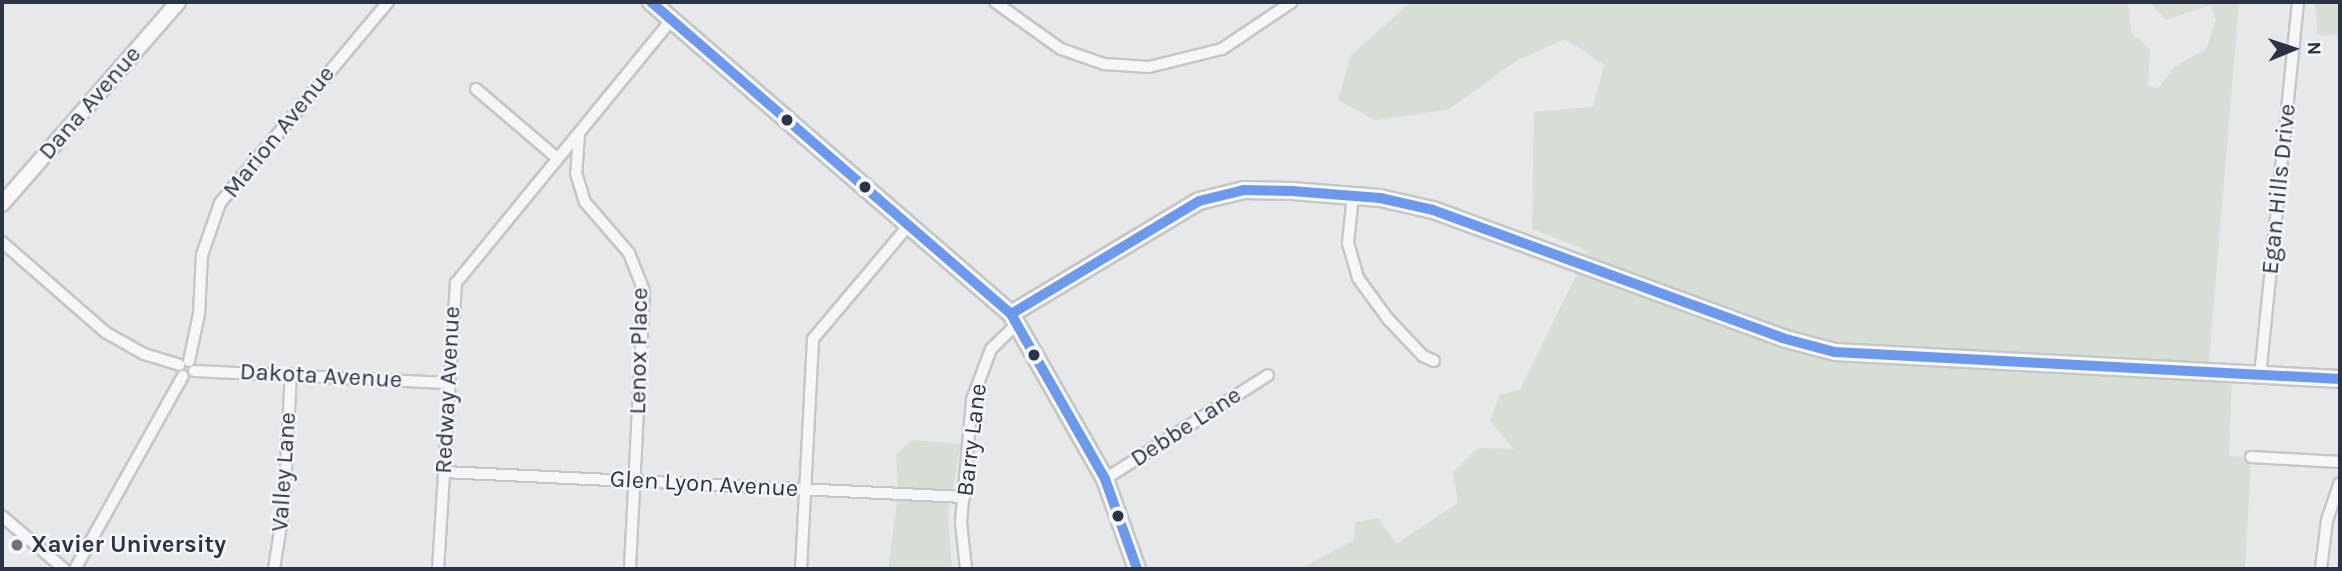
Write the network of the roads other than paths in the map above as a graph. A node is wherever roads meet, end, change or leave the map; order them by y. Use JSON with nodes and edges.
{"nodes":[{"id":1,"x":178,"y":2,"type":"edge"},
{"id":2,"x":388,"y":2,"type":"edge"},
{"id":3,"x":650,"y":2,"type":"edge"},
{"id":4,"x":995,"y":2,"type":"edge"},
{"id":5,"x":1293,"y":2,"type":"edge"},
{"id":6,"x":2298,"y":2,"type":"edge"},
{"id":7,"x":671,"y":20,"type":"junction"},
{"id":8,"x":476,"y":89,"type":"dead end"},
{"id":9,"x":580,"y":130,"type":"junction"},
{"id":10,"x":557,"y":158,"type":"junction"},
{"id":11,"x":1353,"y":196,"type":"junction"},
{"id":12,"x":2,"y":204,"type":"edge"},
{"id":13,"x":908,"y":225,"type":"junction"},
{"id":14,"x":2,"y":242,"type":"edge"},
{"id":15,"x":1014,"y":319,"type":"junction"},
{"id":16,"x":1434,"y":361,"type":"dead end"},
{"id":17,"x":186,"y":368,"type":"junction"},
{"id":18,"x":290,"y":374,"type":"junction"},
{"id":19,"x":1268,"y":375,"type":"dead end"},
{"id":20,"x":2260,"y":376,"type":"junction"},
{"id":21,"x":2340,"y":379,"type":"edge"},
{"id":22,"x":448,"y":383,"type":"junction"},
{"id":23,"x":2251,"y":457,"type":"dead end"},
{"id":24,"x":2340,"y":461,"type":"edge"},
{"id":25,"x":444,"y":472,"type":"junction"},
{"id":26,"x":1105,"y":479,"type":"junction"},
{"id":27,"x":635,"y":480,"type":"junction"},
{"id":28,"x":2340,"y":483,"type":"edge"},
{"id":29,"x":805,"y":489,"type":"junction"},
{"id":30,"x":964,"y":497,"type":"junction"},
{"id":31,"x":2,"y":516,"type":"edge"},
{"id":32,"x":64,"y":569,"type":"edge"},
{"id":33,"x":75,"y":569,"type":"edge"},
{"id":34,"x":274,"y":569,"type":"edge"},
{"id":35,"x":439,"y":569,"type":"edge"},
{"id":36,"x":630,"y":569,"type":"edge"},
{"id":37,"x":801,"y":569,"type":"edge"},
{"id":38,"x":966,"y":569,"type":"edge"},
{"id":39,"x":1137,"y":569,"type":"edge"},
{"id":40,"x":2321,"y":569,"type":"edge"}],
"edges":[{"from":1,"to":12,"type":"street","name":"Dana Avenue"},
{"from":2,"to":17,"type":"street","name":"Marion Avenue"},
{"from":3,"to":7,"type":"main road"},
{"from":4,"to":5,"type":"street"},
{"from":6,"to":20,"type":"street","name":"Egan Hills Drive"},
{"from":7,"to":9,"type":"street"},
{"from":7,"to":13,"type":"main road"},
{"from":8,"to":10,"type":"street"},
{"from":9,"to":10,"type":"street","name":"Redway Avenue"},
{"from":9,"to":27,"type":"street","name":"Lenox Place"},
{"from":10,"to":22,"type":"street","name":"Redway Avenue"},
{"from":11,"to":15,"type":"main road"},
{"from":11,"to":16,"type":"street"},
{"from":11,"to":20,"type":"main road"},
{"from":13,"to":15,"type":"main road"},
{"from":13,"to":29,"type":"street"},
{"from":14,"to":17,"type":"street","name":"Dakota Avenue"},
{"from":15,"to":26,"type":"main road"},
{"from":15,"to":30,"type":"street","name":"Barry Lane"},
{"from":17,"to":18,"type":"street","name":"Dakota Avenue"},
{"from":17,"to":33,"type":"street","name":"Marion Avenue"},
{"from":18,"to":22,"type":"street","name":"Dakota Avenue"},
{"from":18,"to":34,"type":"street","name":"Valley Lane"},
{"from":19,"to":26,"type":"street","name":"Debbe Lane"},
{"from":20,"to":21,"type":"main road"},
{"from":22,"to":25,"type":"street","name":"Redway Avenue"},
{"from":23,"to":24,"type":"street"},
{"from":25,"to":27,"type":"street","name":"Glen Lyon Avenue"},
{"from":25,"to":35,"type":"street","name":"Redway Avenue"},
{"from":26,"to":39,"type":"main road"},
{"from":27,"to":29,"type":"street","name":"Glen Lyon Avenue"},
{"from":27,"to":36,"type":"street","name":"Lenox Place"},
{"from":28,"to":40,"type":"street"},
{"from":29,"to":30,"type":"street","name":"Glen Lyon Avenue"},
{"from":29,"to":37,"type":"street"},
{"from":30,"to":38,"type":"street","name":"Barry Lane"},
{"from":31,"to":32,"type":"street"}]}
